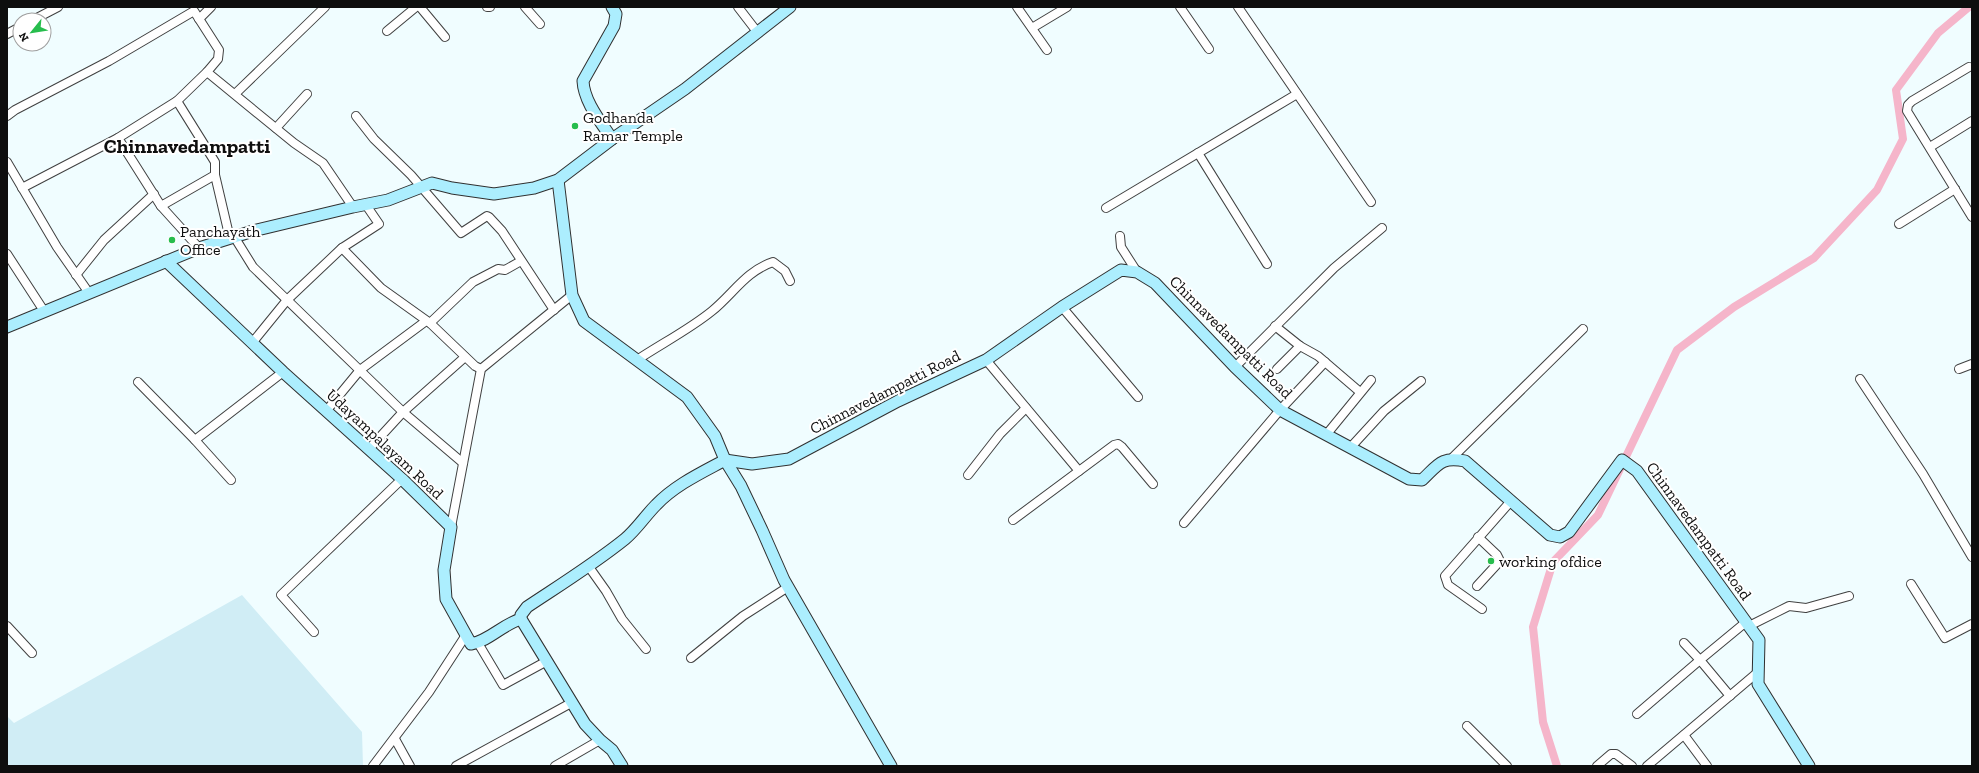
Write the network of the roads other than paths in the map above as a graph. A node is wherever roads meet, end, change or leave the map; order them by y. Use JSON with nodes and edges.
{"nodes":[{"id":1,"x":58,"y":7,"type":"edge"},
{"id":2,"x":210,"y":7,"type":"edge"},
{"id":3,"x":325,"y":7,"type":"edge"},
{"id":4,"x":416,"y":7,"type":"edge"},
{"id":5,"x":420,"y":7,"type":"edge"},
{"id":6,"x":487,"y":7,"type":"edge"},
{"id":7,"x":490,"y":7,"type":"edge"},
{"id":8,"x":525,"y":7,"type":"edge"},
{"id":9,"x":612,"y":7,"type":"edge"},
{"id":10,"x":738,"y":7,"type":"edge"},
{"id":11,"x":790,"y":7,"type":"edge"},
{"id":12,"x":1017,"y":7,"type":"edge"},
{"id":13,"x":1067,"y":7,"type":"edge"},
{"id":14,"x":1180,"y":7,"type":"edge"},
{"id":15,"x":1238,"y":7,"type":"edge"},
{"id":16,"x":48,"y":12,"type":"edge"},
{"id":17,"x":199,"y":19,"type":"junction"},
{"id":18,"x":540,"y":24,"type":"dead end"},
{"id":19,"x":1032,"y":28,"type":"junction"},
{"id":20,"x":387,"y":31,"type":"dead end"},
{"id":21,"x":758,"y":33,"type":"junction"},
{"id":22,"x":445,"y":37,"type":"dead end"},
{"id":23,"x":1209,"y":49,"type":"dead end"},
{"id":24,"x":1048,"y":50,"type":"dead end"},
{"id":25,"x":1969,"y":67,"type":"dead end"},
{"id":26,"x":207,"y":72,"type":"junction"},
{"id":27,"x":234,"y":94,"type":"junction"},
{"id":28,"x":307,"y":94,"type":"dead end"},
{"id":29,"x":1297,"y":94,"type":"junction"},
{"id":30,"x":177,"y":101,"type":"junction"},
{"id":31,"x":7,"y":116,"type":"edge"},
{"id":32,"x":356,"y":116,"type":"dead end"},
{"id":33,"x":1972,"y":121,"type":"edge"},
{"id":34,"x":276,"y":128,"type":"junction"},
{"id":35,"x":118,"y":138,"type":"junction"},
{"id":36,"x":612,"y":139,"type":"junction"},
{"id":37,"x":1930,"y":147,"type":"junction"},
{"id":38,"x":1198,"y":153,"type":"junction"},
{"id":39,"x":7,"y":162,"type":"edge"},
{"id":40,"x":215,"y":175,"type":"junction"},
{"id":41,"x":558,"y":180,"type":"junction"},
{"id":42,"x":422,"y":187,"type":"junction"},
{"id":43,"x":22,"y":188,"type":"junction"},
{"id":44,"x":1956,"y":189,"type":"junction"},
{"id":45,"x":154,"y":194,"type":"junction"},
{"id":46,"x":1371,"y":202,"type":"dead end"},
{"id":47,"x":366,"y":205,"type":"junction"},
{"id":48,"x":161,"y":206,"type":"junction"},
{"id":49,"x":353,"y":207,"type":"junction"},
{"id":50,"x":1106,"y":208,"type":"dead end"},
{"id":51,"x":1972,"y":217,"type":"edge"},
{"id":52,"x":1899,"y":224,"type":"dead end"},
{"id":53,"x":1382,"y":228,"type":"dead end"},
{"id":54,"x":1120,"y":236,"type":"dead end"},
{"id":55,"x":233,"y":238,"type":"junction"},
{"id":56,"x":199,"y":248,"type":"junction"},
{"id":57,"x":342,"y":248,"type":"junction"},
{"id":58,"x":7,"y":254,"type":"edge"},
{"id":59,"x":166,"y":261,"type":"junction"},
{"id":60,"x":521,"y":261,"type":"junction"},
{"id":61,"x":1267,"y":264,"type":"dead end"},
{"id":62,"x":1137,"y":272,"type":"junction"},
{"id":63,"x":76,"y":275,"type":"junction"},
{"id":64,"x":790,"y":281,"type":"dead end"},
{"id":65,"x":89,"y":293,"type":"junction"},
{"id":66,"x":572,"y":295,"type":"junction"},
{"id":67,"x":287,"y":300,"type":"junction"},
{"id":68,"x":1062,"y":308,"type":"junction"},
{"id":69,"x":554,"y":310,"type":"junction"},
{"id":70,"x":44,"y":311,"type":"junction"},
{"id":71,"x":428,"y":322,"type":"junction"},
{"id":72,"x":1275,"y":326,"type":"junction"},
{"id":73,"x":7,"y":327,"type":"edge"},
{"id":74,"x":1583,"y":329,"type":"dead end"},
{"id":75,"x":252,"y":343,"type":"junction"},
{"id":76,"x":1300,"y":346,"type":"junction"},
{"id":77,"x":465,"y":357,"type":"junction"},
{"id":78,"x":637,"y":360,"type":"junction"},
{"id":79,"x":986,"y":360,"type":"junction"},
{"id":80,"x":1325,"y":362,"type":"junction"},
{"id":81,"x":1972,"y":364,"type":"edge"},
{"id":82,"x":1235,"y":367,"type":"junction"},
{"id":83,"x":481,"y":369,"type":"junction"},
{"id":84,"x":1277,"y":369,"type":"dead end"},
{"id":85,"x":360,"y":370,"type":"junction"},
{"id":86,"x":1959,"y":370,"type":"dead end"},
{"id":87,"x":283,"y":372,"type":"junction"},
{"id":88,"x":1860,"y":379,"type":"dead end"},
{"id":89,"x":1371,"y":380,"type":"dead end"},
{"id":90,"x":1421,"y":381,"type":"dead end"},
{"id":91,"x":138,"y":382,"type":"dead end"},
{"id":92,"x":1360,"y":392,"type":"junction"},
{"id":93,"x":1138,"y":397,"type":"dead end"},
{"id":94,"x":1026,"y":408,"type":"junction"},
{"id":95,"x":327,"y":410,"type":"junction"},
{"id":96,"x":1280,"y":410,"type":"junction"},
{"id":97,"x":403,"y":412,"type":"junction"},
{"id":98,"x":1326,"y":435,"type":"junction"},
{"id":99,"x":195,"y":440,"type":"junction"},
{"id":100,"x":1350,"y":448,"type":"junction"},
{"id":101,"x":369,"y":449,"type":"junction"},
{"id":102,"x":1452,"y":458,"type":"junction"},
{"id":103,"x":725,"y":460,"type":"junction"},
{"id":104,"x":463,"y":463,"type":"junction"},
{"id":105,"x":1079,"y":471,"type":"junction"},
{"id":106,"x":968,"y":475,"type":"dead end"},
{"id":107,"x":402,"y":479,"type":"junction"},
{"id":108,"x":231,"y":480,"type":"dead end"},
{"id":109,"x":1153,"y":484,"type":"dead end"},
{"id":110,"x":1511,"y":501,"type":"junction"},
{"id":111,"x":1013,"y":520,"type":"dead end"},
{"id":112,"x":1184,"y":522,"type":"dead end"},
{"id":113,"x":451,"y":527,"type":"junction"},
{"id":114,"x":1478,"y":537,"type":"junction"},
{"id":115,"x":1972,"y":557,"type":"edge"},
{"id":116,"x":589,"y":567,"type":"junction"},
{"id":117,"x":1911,"y":584,"type":"dead end"},
{"id":118,"x":1477,"y":586,"type":"dead end"},
{"id":119,"x":788,"y":587,"type":"junction"},
{"id":120,"x":1850,"y":596,"type":"dead end"},
{"id":121,"x":1482,"y":609,"type":"dead end"},
{"id":122,"x":521,"y":618,"type":"junction"},
{"id":123,"x":1748,"y":624,"type":"junction"},
{"id":124,"x":1972,"y":624,"type":"edge"},
{"id":125,"x":7,"y":626,"type":"edge"},
{"id":126,"x":314,"y":632,"type":"dead end"},
{"id":127,"x":466,"y":636,"type":"junction"},
{"id":128,"x":478,"y":643,"type":"junction"},
{"id":129,"x":1684,"y":643,"type":"dead end"},
{"id":130,"x":646,"y":649,"type":"dead end"},
{"id":131,"x":32,"y":653,"type":"dead end"},
{"id":132,"x":691,"y":658,"type":"dead end"},
{"id":133,"x":1700,"y":660,"type":"junction"},
{"id":134,"x":547,"y":661,"type":"junction"},
{"id":135,"x":1758,"y":672,"type":"junction"},
{"id":136,"x":1730,"y":696,"type":"junction"},
{"id":137,"x":571,"y":702,"type":"junction"},
{"id":138,"x":1637,"y":714,"type":"dead end"},
{"id":139,"x":1467,"y":726,"type":"dead end"},
{"id":140,"x":1684,"y":735,"type":"junction"},
{"id":141,"x":395,"y":739,"type":"junction"},
{"id":142,"x":600,"y":740,"type":"junction"},
{"id":143,"x":373,"y":766,"type":"edge"},
{"id":144,"x":410,"y":766,"type":"edge"},
{"id":145,"x":456,"y":766,"type":"edge"},
{"id":146,"x":555,"y":766,"type":"edge"},
{"id":147,"x":622,"y":766,"type":"edge"},
{"id":148,"x":891,"y":766,"type":"edge"},
{"id":149,"x":1507,"y":766,"type":"edge"},
{"id":150,"x":1597,"y":766,"type":"edge"},
{"id":151,"x":1632,"y":766,"type":"edge"},
{"id":152,"x":1647,"y":766,"type":"edge"},
{"id":153,"x":1707,"y":766,"type":"edge"},
{"id":154,"x":1809,"y":766,"type":"edge"}],
"edges":[{"from":1,"to":16,"type":"street"},
{"from":2,"to":17,"type":"street"},
{"from":3,"to":27,"type":"street"},
{"from":4,"to":20,"type":"street"},
{"from":5,"to":22,"type":"street"},
{"from":6,"to":7,"type":"street"},
{"from":8,"to":18,"type":"street"},
{"from":9,"to":36,"type":"street"},
{"from":10,"to":21,"type":"street"},
{"from":11,"to":21,"type":"street"},
{"from":12,"to":19,"type":"street"},
{"from":13,"to":19,"type":"street"},
{"from":14,"to":23,"type":"street"},
{"from":15,"to":29,"type":"street"},
{"from":17,"to":26,"type":"street"},
{"from":17,"to":31,"type":"street"},
{"from":19,"to":24,"type":"street"},
{"from":21,"to":36,"type":"street"},
{"from":25,"to":37,"type":"street"},
{"from":26,"to":27,"type":"street"},
{"from":26,"to":30,"type":"street"},
{"from":27,"to":34,"type":"street"},
{"from":28,"to":34,"type":"street"},
{"from":29,"to":38,"type":"street"},
{"from":29,"to":46,"type":"street"},
{"from":30,"to":35,"type":"street"},
{"from":30,"to":40,"type":"street"},
{"from":32,"to":42,"type":"street"},
{"from":33,"to":37,"type":"street"},
{"from":34,"to":49,"type":"street"},
{"from":35,"to":43,"type":"street"},
{"from":35,"to":45,"type":"street"},
{"from":36,"to":41,"type":"street"},
{"from":37,"to":44,"type":"street"},
{"from":38,"to":50,"type":"street"},
{"from":38,"to":61,"type":"street"},
{"from":39,"to":43,"type":"street"},
{"from":40,"to":48,"type":"street"},
{"from":40,"to":55,"type":"street"},
{"from":41,"to":42,"type":"street"},
{"from":41,"to":66,"type":"street"},
{"from":42,"to":47,"type":"street"},
{"from":42,"to":60,"type":"street"},
{"from":43,"to":63,"type":"street"},
{"from":44,"to":51,"type":"street"},
{"from":44,"to":52,"type":"street"},
{"from":45,"to":48,"type":"street"},
{"from":45,"to":63,"type":"street"},
{"from":47,"to":49,"type":"street"},
{"from":47,"to":57,"type":"street"},
{"from":48,"to":56,"type":"street"},
{"from":49,"to":55,"type":"street"},
{"from":53,"to":72,"type":"street"},
{"from":54,"to":62,"type":"street"},
{"from":55,"to":56,"type":"street"},
{"from":55,"to":67,"type":"street"},
{"from":56,"to":59,"type":"street"},
{"from":57,"to":67,"type":"street"},
{"from":57,"to":71,"type":"street"},
{"from":58,"to":70,"type":"street"},
{"from":59,"to":65,"type":"street"},
{"from":59,"to":75,"type":"street","name":"Udayampalayam Road"},
{"from":60,"to":69,"type":"street"},
{"from":60,"to":71,"type":"street"},
{"from":62,"to":68,"type":"street","name":"Chinnavedampatti Road"},
{"from":62,"to":82,"type":"street","name":"Chinnavedampatti Road"},
{"from":63,"to":65,"type":"street"},
{"from":64,"to":78,"type":"street"},
{"from":65,"to":70,"type":"street"},
{"from":66,"to":69,"type":"street"},
{"from":66,"to":78,"type":"street"},
{"from":67,"to":75,"type":"street"},
{"from":67,"to":85,"type":"street"},
{"from":68,"to":79,"type":"street","name":"Chinnavedampatti Road"},
{"from":68,"to":93,"type":"street"},
{"from":69,"to":83,"type":"street"},
{"from":70,"to":73,"type":"street"},
{"from":71,"to":77,"type":"street"},
{"from":71,"to":85,"type":"street"},
{"from":72,"to":76,"type":"street"},
{"from":72,"to":82,"type":"street"},
{"from":74,"to":102,"type":"street"},
{"from":75,"to":87,"type":"street","name":"Udayampalayam Road"},
{"from":76,"to":80,"type":"street"},
{"from":76,"to":84,"type":"street"},
{"from":77,"to":83,"type":"street"},
{"from":77,"to":97,"type":"street"},
{"from":78,"to":103,"type":"street"},
{"from":79,"to":94,"type":"street"},
{"from":79,"to":103,"type":"street","name":"Chinnavedampatti Road"},
{"from":80,"to":92,"type":"street"},
{"from":80,"to":96,"type":"street"},
{"from":81,"to":86,"type":"street"},
{"from":82,"to":96,"type":"street","name":"Chinnavedampatti Road"},
{"from":83,"to":104,"type":"street"},
{"from":85,"to":95,"type":"street"},
{"from":85,"to":97,"type":"street"},
{"from":87,"to":95,"type":"street","name":"Udayampalayam Road"},
{"from":87,"to":99,"type":"street"},
{"from":88,"to":115,"type":"street"},
{"from":89,"to":92,"type":"street"},
{"from":90,"to":100,"type":"street"},
{"from":91,"to":99,"type":"street"},
{"from":92,"to":98,"type":"street"},
{"from":94,"to":105,"type":"street"},
{"from":94,"to":106,"type":"street"},
{"from":95,"to":101,"type":"street","name":"Udayampalayam Road"},
{"from":96,"to":98,"type":"street","name":"Chinnavedampatti Road"},
{"from":96,"to":112,"type":"street"},
{"from":97,"to":101,"type":"street"},
{"from":97,"to":104,"type":"street"},
{"from":98,"to":100,"type":"street","name":"Chinnavedampatti Road"},
{"from":99,"to":108,"type":"street"},
{"from":100,"to":102,"type":"street","name":"Chinnavedampatti Road"},
{"from":101,"to":107,"type":"street","name":"Udayampalayam Road"},
{"from":102,"to":110,"type":"street","name":"Chinnavedampatti Road"},
{"from":103,"to":116,"type":"street"},
{"from":103,"to":119,"type":"street"},
{"from":104,"to":113,"type":"street"},
{"from":105,"to":109,"type":"street"},
{"from":105,"to":111,"type":"street"},
{"from":107,"to":113,"type":"street","name":"Udayampalayam Road"},
{"from":107,"to":126,"type":"street"},
{"from":110,"to":114,"type":"street"},
{"from":110,"to":123,"type":"street","name":"Chinnavedampatti Road"},
{"from":113,"to":127,"type":"street"},
{"from":114,"to":118,"type":"street"},
{"from":114,"to":121,"type":"street"},
{"from":116,"to":122,"type":"street"},
{"from":116,"to":130,"type":"street"},
{"from":117,"to":124,"type":"street"},
{"from":119,"to":132,"type":"street"},
{"from":119,"to":148,"type":"street"},
{"from":120,"to":123,"type":"street"},
{"from":122,"to":128,"type":"street"},
{"from":122,"to":134,"type":"street"},
{"from":123,"to":133,"type":"street"},
{"from":123,"to":135,"type":"street","name":"Chinnavedampatti Road"},
{"from":125,"to":131,"type":"street"},
{"from":127,"to":128,"type":"street"},
{"from":127,"to":141,"type":"street"},
{"from":128,"to":134,"type":"street"},
{"from":129,"to":133,"type":"street"},
{"from":133,"to":136,"type":"street"},
{"from":133,"to":138,"type":"street"},
{"from":134,"to":137,"type":"street"},
{"from":135,"to":136,"type":"street"},
{"from":135,"to":154,"type":"street","name":"Chinnavedampatti Road"},
{"from":136,"to":140,"type":"street"},
{"from":137,"to":142,"type":"street"},
{"from":137,"to":145,"type":"street"},
{"from":139,"to":149,"type":"street"},
{"from":140,"to":152,"type":"street"},
{"from":140,"to":153,"type":"street"},
{"from":141,"to":143,"type":"street"},
{"from":141,"to":144,"type":"street"},
{"from":142,"to":146,"type":"street"},
{"from":142,"to":147,"type":"street"},
{"from":150,"to":151,"type":"street"}]}
